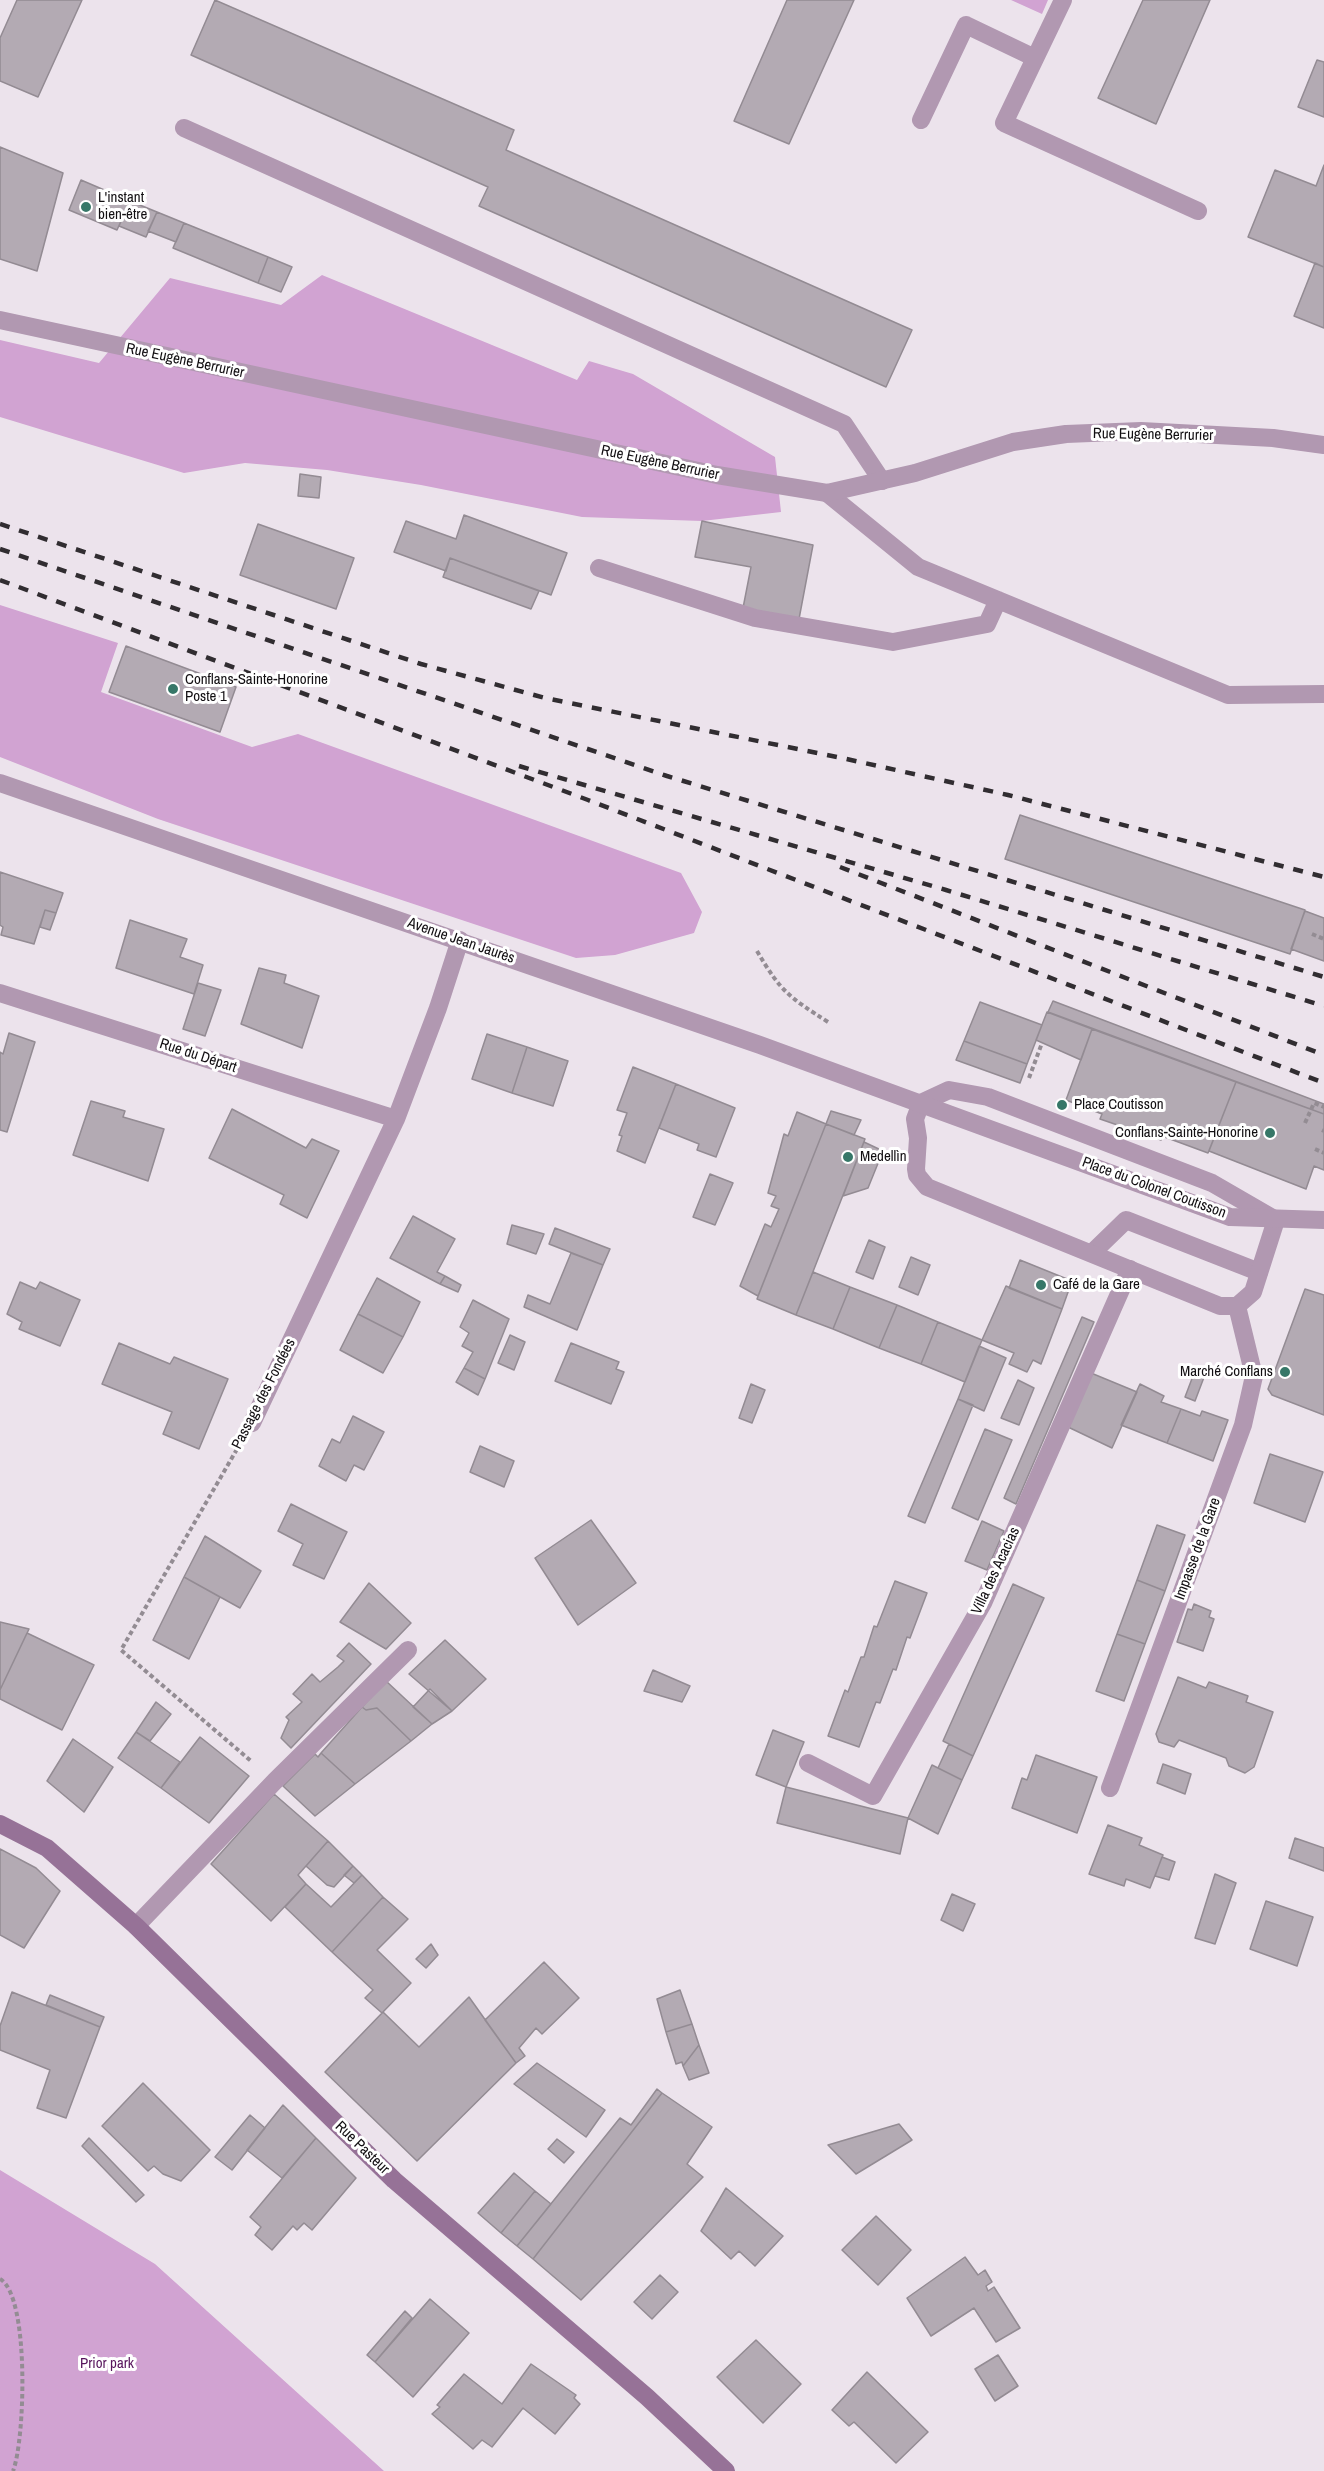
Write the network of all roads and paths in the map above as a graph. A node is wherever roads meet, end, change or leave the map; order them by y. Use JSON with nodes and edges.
{"nodes":[{"id":1,"x":1063,"y":0,"type":"edge"},
{"id":2,"x":1035,"y":58,"type":"junction"},
{"id":3,"x":921,"y":120,"type":"dead end"},
{"id":4,"x":184,"y":128,"type":"dead end"},
{"id":5,"x":1198,"y":211,"type":"dead end"},
{"id":6,"x":0,"y":320,"type":"edge"},
{"id":7,"x":1324,"y":445,"type":"edge"},
{"id":8,"x":882,"y":481,"type":"junction"},
{"id":9,"x":827,"y":493,"type":"junction"},
{"id":10,"x":599,"y":568,"type":"dead end"},
{"id":11,"x":998,"y":600,"type":"junction"},
{"id":12,"x":1324,"y":694,"type":"edge"},
{"id":13,"x":0,"y":783,"type":"edge"},
{"id":14,"x":1312,"y":934,"type":"dead end"},
{"id":15,"x":1324,"y":939,"type":"edge"},
{"id":16,"x":460,"y":940,"type":"junction"},
{"id":17,"x":757,"y":951,"type":"dead end"},
{"id":18,"x":0,"y":993,"type":"edge"},
{"id":19,"x":828,"y":1022,"type":"dead end"},
{"id":20,"x":1042,"y":1043,"type":"dead end"},
{"id":21,"x":1026,"y":1086,"type":"dead end"},
{"id":22,"x":921,"y":1103,"type":"junction"},
{"id":23,"x":1324,"y":1107,"type":"edge"},
{"id":24,"x":396,"y":1119,"type":"junction"},
{"id":25,"x":1305,"y":1124,"type":"dead end"},
{"id":26,"x":1315,"y":1149,"type":"dead end"},
{"id":27,"x":1324,"y":1153,"type":"edge"},
{"id":28,"x":1276,"y":1220,"type":"junction"},
{"id":29,"x":1324,"y":1220,"type":"edge"},
{"id":30,"x":1092,"y":1253,"type":"junction"},
{"id":31,"x":1130,"y":1269,"type":"junction"},
{"id":32,"x":1259,"y":1272,"type":"junction"},
{"id":33,"x":1237,"y":1306,"type":"junction"},
{"id":34,"x":252,"y":1423,"type":"joint"},
{"id":35,"x":408,"y":1650,"type":"dead end"},
{"id":36,"x":808,"y":1763,"type":"dead end"},
{"id":37,"x":275,"y":1781,"type":"junction"},
{"id":38,"x":1110,"y":1788,"type":"dead end"},
{"id":39,"x":0,"y":1824,"type":"edge"},
{"id":40,"x":136,"y":1926,"type":"junction"},
{"id":41,"x":0,"y":2279,"type":"edge"},
{"id":42,"x":13,"y":2471,"type":"edge"},
{"id":43,"x":726,"y":2471,"type":"edge"}],
"edges":[{"from":1,"to":2,"type":"street"},
{"from":2,"to":3,"type":"street"},
{"from":2,"to":5,"type":"street"},
{"from":4,"to":8,"type":"street"},
{"from":6,"to":9,"type":"street","name":"Rue Eugène Berrurier"},
{"from":7,"to":8,"type":"street","name":"Rue Eugène Berrurier"},
{"from":8,"to":9,"type":"street","name":"Rue Eugène Berrurier"},
{"from":9,"to":11,"type":"street"},
{"from":10,"to":11,"type":"street"},
{"from":11,"to":12,"type":"street"},
{"from":13,"to":16,"type":"street","name":"Avenue Jean Jaurès"},
{"from":14,"to":15,"type":"path"},
{"from":16,"to":22,"type":"street","name":"Avenue Jean Jaurès"},
{"from":16,"to":24,"type":"street","name":"Passage des Fondées"},
{"from":17,"to":19,"type":"path"},
{"from":18,"to":24,"type":"street","name":"Rue du Départ"},
{"from":20,"to":21,"type":"path"},
{"from":22,"to":28,"type":"street","name":"Place du Colonel Coutisson"},
{"from":22,"to":28,"type":"street"},
{"from":22,"to":30,"type":"street"},
{"from":23,"to":25,"type":"path"},
{"from":24,"to":34,"type":"street","name":"Passage des Fondées"},
{"from":26,"to":27,"type":"path"},
{"from":28,"to":29,"type":"street","name":"Place du Colonel Coutisson"},
{"from":28,"to":32,"type":"street"},
{"from":30,"to":31,"type":"street"},
{"from":30,"to":32,"type":"street"},
{"from":31,"to":33,"type":"street"},
{"from":31,"to":36,"type":"street","name":"Villa des Acacias"},
{"from":32,"to":33,"type":"street"},
{"from":33,"to":38,"type":"street","name":"Impasse de la Gare"},
{"from":34,"to":37,"type":"path","name":"Passage des Fondées"},
{"from":35,"to":37,"type":"street"},
{"from":37,"to":40,"type":"street"},
{"from":39,"to":40,"type":"main road","name":"Rue Pasteur"},
{"from":40,"to":43,"type":"main road","name":"Rue Pasteur"},
{"from":41,"to":42,"type":"path"}]}
